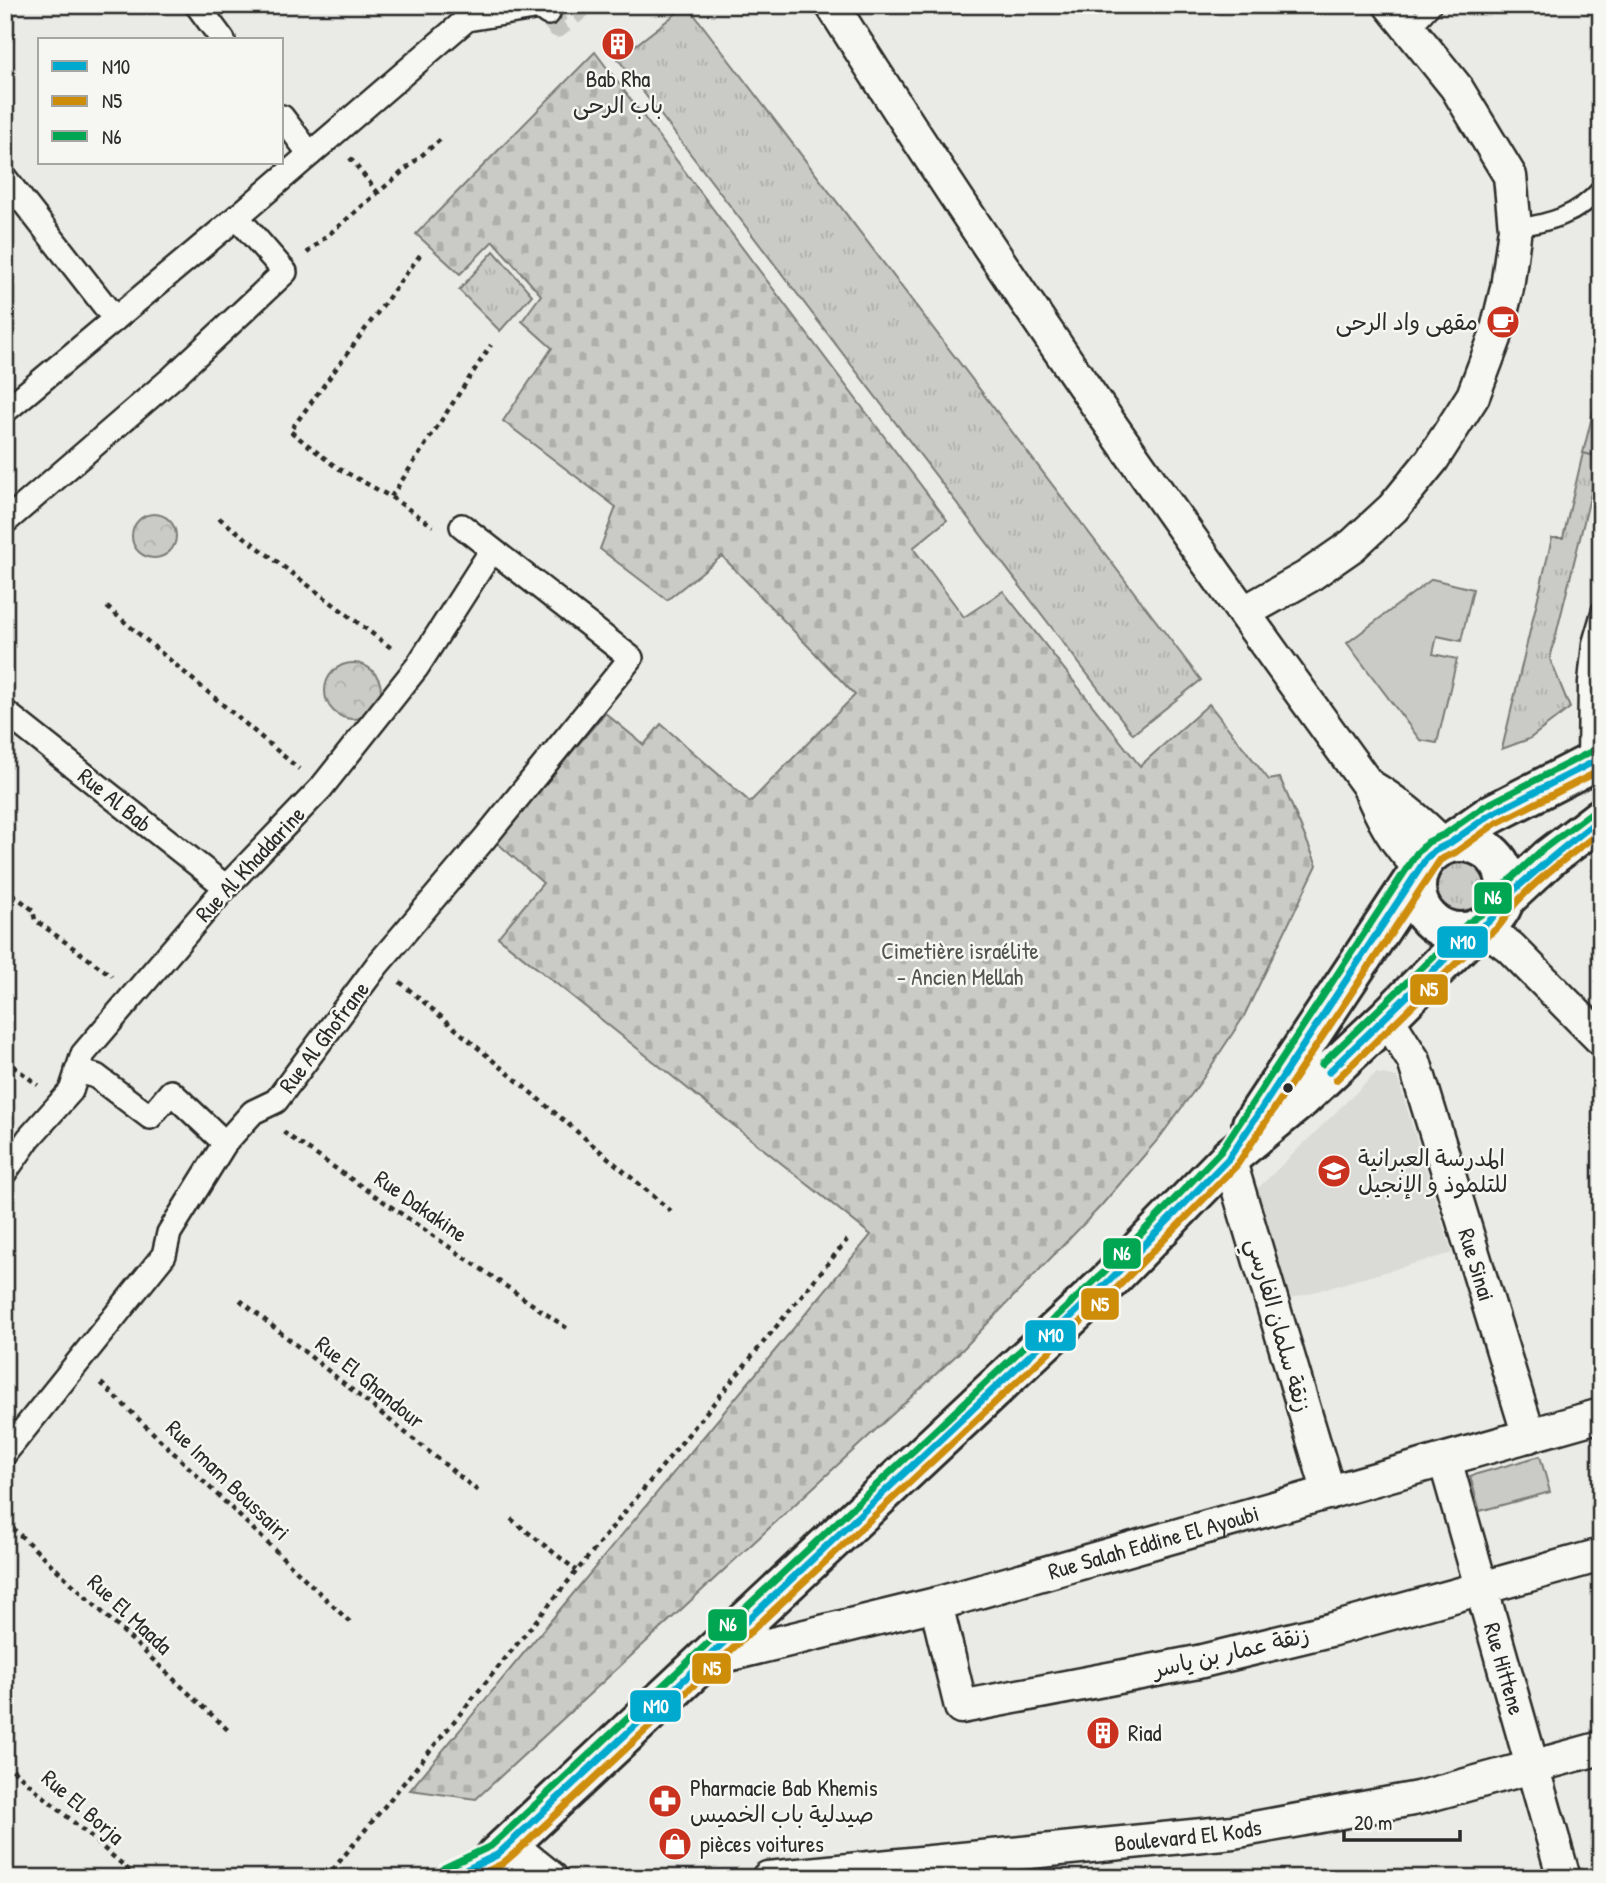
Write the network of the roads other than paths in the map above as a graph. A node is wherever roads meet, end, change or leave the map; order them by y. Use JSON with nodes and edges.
{"nodes":[{"id":1,"x":197,"y":5,"type":"edge"},
{"id":2,"x":832,"y":5,"type":"edge"},
{"id":3,"x":1390,"y":5,"type":"edge"},
{"id":4,"x":1433,"y":5,"type":"edge"},
{"id":5,"x":461,"y":12,"type":"edge"},
{"id":6,"x":548,"y":13,"type":"tunnel mouth"},
{"id":7,"x":1409,"y":30,"type":"junction"},
{"id":8,"x":222,"y":38,"type":"edge"},
{"id":9,"x":284,"y":120,"type":"edge"},
{"id":10,"x":310,"y":154,"type":"junction"},
{"id":11,"x":5,"y":178,"type":"edge"},
{"id":12,"x":1601,"y":188,"type":"edge"},
{"id":13,"x":237,"y":217,"type":"junction"},
{"id":14,"x":1515,"y":229,"type":"junction"},
{"id":15,"x":115,"y":320,"type":"junction"},
{"id":16,"x":5,"y":411,"type":"edge"},
{"id":17,"x":5,"y":522,"type":"edge"},
{"id":18,"x":463,"y":526,"type":"road end"},
{"id":19,"x":492,"y":550,"type":"junction"},
{"id":20,"x":1601,"y":609,"type":"edge"},
{"id":21,"x":1245,"y":612,"type":"junction"},
{"id":22,"x":5,"y":712,"type":"edge"},
{"id":23,"x":1593,"y":761,"type":"edge"},
{"id":24,"x":1601,"y":818,"type":"edge"},
{"id":25,"x":1433,"y":857,"type":"junction"},
{"id":26,"x":226,"y":887,"type":"junction"},
{"id":27,"x":1495,"y":922,"type":"junction"},
{"id":28,"x":1387,"y":1018,"type":"junction"},
{"id":29,"x":1601,"y":1039,"type":"edge"},
{"id":30,"x":77,"y":1071,"type":"junction"},
{"id":31,"x":225,"y":1143,"type":"junction"},
{"id":32,"x":1230,"y":1158,"type":"junction"},
{"id":33,"x":5,"y":1172,"type":"edge"},
{"id":34,"x":1601,"y":1415,"type":"edge"},
{"id":35,"x":1529,"y":1436,"type":"junction"},
{"id":36,"x":5,"y":1453,"type":"edge"},
{"id":37,"x":1445,"y":1460,"type":"junction"},
{"id":38,"x":1329,"y":1493,"type":"junction"},
{"id":39,"x":1601,"y":1555,"type":"edge"},
{"id":40,"x":1481,"y":1589,"type":"junction"},
{"id":41,"x":936,"y":1604,"type":"junction"},
{"id":42,"x":703,"y":1661,"type":"junction"},
{"id":43,"x":1601,"y":1748,"type":"edge"},
{"id":44,"x":1532,"y":1767,"type":"junction"},
{"id":45,"x":495,"y":1859,"type":"edge"},
{"id":46,"x":448,"y":1878,"type":"edge"},
{"id":47,"x":551,"y":1878,"type":"edge"},
{"id":48,"x":768,"y":1878,"type":"edge"},
{"id":49,"x":1564,"y":1878,"type":"edge"}],
"edges":[{"from":1,"to":8,"type":"street"},
{"from":2,"to":21,"type":"street"},
{"from":3,"to":7,"type":"street"},
{"from":4,"to":7,"type":"lane"},
{"from":5,"to":6,"type":"street"},
{"from":5,"to":10,"type":"street"},
{"from":7,"to":14,"type":"street"},
{"from":9,"to":10,"type":"street"},
{"from":10,"to":13,"type":"street"},
{"from":11,"to":15,"type":"street"},
{"from":12,"to":14,"type":"lane"},
{"from":13,"to":15,"type":"street"},
{"from":13,"to":17,"type":"street"},
{"from":14,"to":21,"type":"street"},
{"from":15,"to":16,"type":"street"},
{"from":18,"to":19,"type":"street"},
{"from":19,"to":26,"type":"street","name":"Rue Al Khaddarine"},
{"from":19,"to":31,"type":"street","name":"Rue Al Ghofrane"},
{"from":20,"to":23,"type":"lane"},
{"from":21,"to":25,"type":"street"},
{"from":22,"to":26,"type":"street","name":"Rue Al Bab"},
{"from":23,"to":25,"type":"street"},
{"from":24,"to":27,"type":"street"},
{"from":25,"to":27,"type":"street"},
{"from":25,"to":27,"type":"street"},
{"from":25,"to":32,"type":"street"},
{"from":26,"to":30,"type":"street","name":"Rue Al Khaddarine"},
{"from":27,"to":28,"type":"street"},
{"from":27,"to":29,"type":"street"},
{"from":28,"to":32,"type":"street"},
{"from":28,"to":35,"type":"street","name":"Rue Sinai"},
{"from":30,"to":31,"type":"street"},
{"from":30,"to":33,"type":"street","name":"Rue Al Khaddarine"},
{"from":31,"to":36,"type":"street","name":"Rue Al Ghofrane"},
{"from":32,"to":38,"type":"street","name":"زنقة سلمان الفارسي"},
{"from":32,"to":42,"type":"street"},
{"from":34,"to":35,"type":"street","name":"Rue Salah Eddine El Ayoubi"},
{"from":35,"to":37,"type":"street","name":"Rue Salah Eddine El Ayoubi"},
{"from":37,"to":38,"type":"street","name":"Rue Salah Eddine El Ayoubi"},
{"from":37,"to":40,"type":"street","name":"Rue Hittene"},
{"from":38,"to":41,"type":"street","name":"Rue Salah Eddine El Ayoubi"},
{"from":39,"to":40,"type":"street","name":"زنقة عمار بن ياسر"},
{"from":40,"to":41,"type":"street","name":"زنقة عمار بن ياسر"},
{"from":40,"to":44,"type":"street","name":"Rue Hittene"},
{"from":41,"to":42,"type":"street","name":"Rue Salah Eddine El Ayoubi"},
{"from":42,"to":45,"type":"street"},
{"from":43,"to":44,"type":"street","name":"Boulevard El Kods"},
{"from":44,"to":48,"type":"street","name":"Boulevard El Kods"},
{"from":44,"to":49,"type":"street","name":"Rue Hittene"},
{"from":45,"to":46,"type":"street"},
{"from":45,"to":47,"type":"street"}]}
